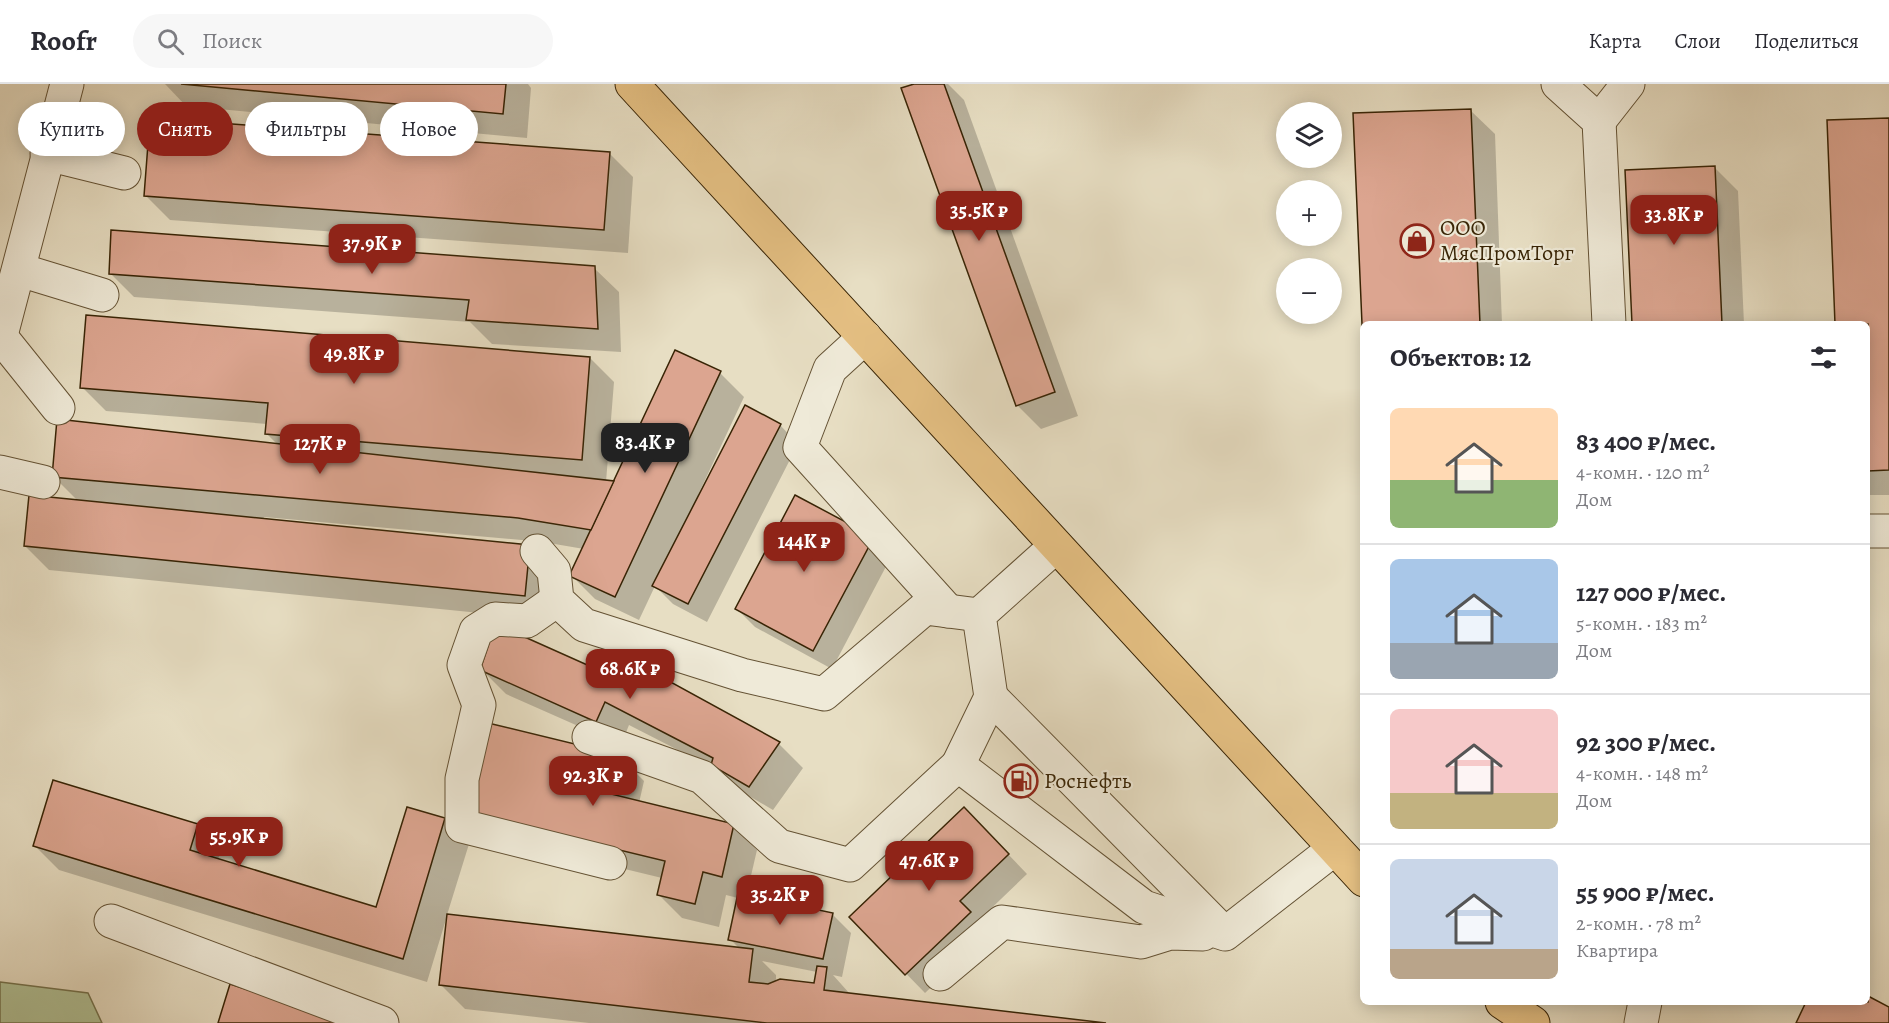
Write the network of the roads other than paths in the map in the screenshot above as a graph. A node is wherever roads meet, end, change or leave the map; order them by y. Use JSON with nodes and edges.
{"nodes":[{"id":1,"x":67,"y":84,"type":"edge"},
{"id":2,"x":632,"y":84,"type":"edge"},
{"id":3,"x":1558,"y":84,"type":"edge"},
{"id":4,"x":1628,"y":84,"type":"edge"},
{"id":5,"x":62,"y":102,"type":"edge"},
{"id":6,"x":1599,"y":121,"type":"junction"},
{"id":7,"x":47,"y":156,"type":"edge"},
{"id":8,"x":55,"y":156,"type":"edge"},
{"id":9,"x":124,"y":173,"type":"dead end"},
{"id":10,"x":20,"y":270,"type":"junction"},
{"id":11,"x":102,"y":295,"type":"dead end"},
{"id":12,"x":1609,"y":321,"type":"edge"},
{"id":13,"x":0,"y":338,"type":"edge"},
{"id":14,"x":865,"y":338,"type":"junction"},
{"id":15,"x":58,"y":408,"type":"dead end"},
{"id":16,"x":0,"y":472,"type":"edge"},
{"id":17,"x":43,"y":482,"type":"dead end"},
{"id":18,"x":1870,"y":531,"type":"edge"},
{"id":19,"x":1889,"y":531,"type":"edge"},
{"id":20,"x":1056,"y":546,"type":"junction"},
{"id":21,"x":537,"y":551,"type":"dead end"},
{"id":22,"x":556,"y":600,"type":"junction"},
{"id":23,"x":964,"y":613,"type":"junction"},
{"id":24,"x":992,"y":697,"type":"junction"},
{"id":25,"x":589,"y":737,"type":"dead end"},
{"id":26,"x":958,"y":765,"type":"junction"},
{"id":27,"x":1334,"y":849,"type":"junction"},
{"id":28,"x":610,"y":863,"type":"dead end"},
{"id":29,"x":1360,"y":876,"type":"edge"},
{"id":30,"x":111,"y":921,"type":"dead end"},
{"id":31,"x":1225,"y":934,"type":"junction"},
{"id":32,"x":940,"y":974,"type":"dead end"},
{"id":33,"x":1506,"y":1005,"type":"edge"},
{"id":34,"x":1645,"y":1005,"type":"edge"},
{"id":35,"x":382,"y":1023,"type":"edge"},
{"id":36,"x":1533,"y":1023,"type":"edge"},
{"id":37,"x":1641,"y":1023,"type":"edge"}],
"edges":[{"from":1,"to":5,"type":"street"},
{"from":2,"to":14,"type":"main road"},
{"from":3,"to":6,"type":"street"},
{"from":4,"to":6,"type":"street"},
{"from":6,"to":12,"type":"street"},
{"from":7,"to":10,"type":"street"},
{"from":8,"to":9,"type":"street"},
{"from":10,"to":11,"type":"street"},
{"from":10,"to":13,"type":"street"},
{"from":13,"to":15,"type":"street"},
{"from":14,"to":20,"type":"main road"},
{"from":14,"to":23,"type":"street"},
{"from":16,"to":17,"type":"street"},
{"from":18,"to":19,"type":"street"},
{"from":20,"to":23,"type":"street"},
{"from":20,"to":27,"type":"main road"},
{"from":21,"to":22,"type":"street"},
{"from":22,"to":23,"type":"street"},
{"from":22,"to":28,"type":"street"},
{"from":23,"to":24,"type":"street"},
{"from":24,"to":26,"type":"street"},
{"from":24,"to":31,"type":"street"},
{"from":25,"to":26,"type":"street"},
{"from":26,"to":31,"type":"street"},
{"from":27,"to":29,"type":"main road"},
{"from":27,"to":31,"type":"street"},
{"from":30,"to":35,"type":"street"},
{"from":31,"to":32,"type":"street"},
{"from":33,"to":36,"type":"main road"},
{"from":34,"to":37,"type":"street"}]}
